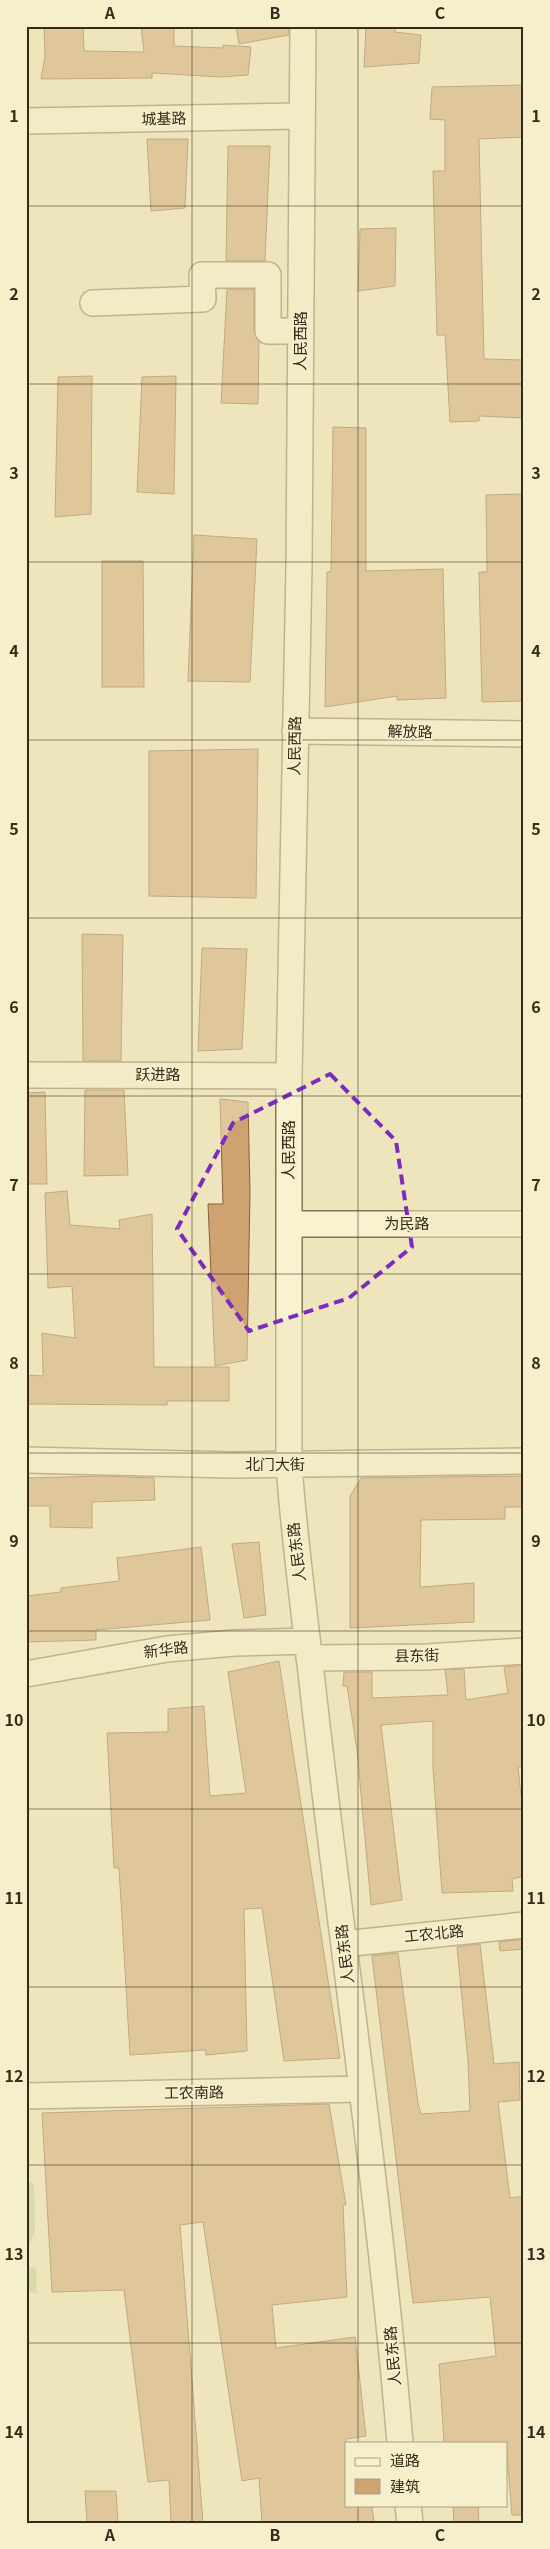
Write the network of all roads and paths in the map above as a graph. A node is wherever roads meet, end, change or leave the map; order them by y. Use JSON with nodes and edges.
{"nodes":[{"id":1,"x":303,"y":26,"type":"edge"},
{"id":2,"x":302,"y":116,"type":"junction"},
{"id":3,"x":26,"y":121,"type":"edge"},
{"id":4,"x":93,"y":303,"type":"dead end"},
{"id":5,"x":301,"y":331,"type":"junction"},
{"id":6,"x":295,"y":730,"type":"junction"},
{"id":7,"x":524,"y":734,"type":"edge"},
{"id":8,"x":26,"y":1075,"type":"edge"},
{"id":9,"x":290,"y":1076,"type":"junction"},
{"id":10,"x":290,"y":1224,"type":"junction"},
{"id":11,"x":524,"y":1224,"type":"edge"},
{"id":12,"x":26,"y":1460,"type":"edge"},
{"id":13,"x":524,"y":1462,"type":"edge"},
{"id":14,"x":289,"y":1465,"type":"junction"},
{"id":15,"x":308,"y":1649,"type":"junction"},
{"id":16,"x":524,"y":1651,"type":"edge"},
{"id":17,"x":26,"y":1674,"type":"edge"},
{"id":18,"x":524,"y":1925,"type":"edge"},
{"id":19,"x":344,"y":1944,"type":"junction"},
{"id":20,"x":361,"y":2089,"type":"junction"},
{"id":21,"x":26,"y":2096,"type":"edge"},
{"id":22,"x":400,"y":2442,"type":"edge"},
{"id":23,"x":408,"y":2506,"type":"edge"},
{"id":24,"x":410,"y":2523,"type":"edge"}],
"edges":[{"from":1,"to":2,"type":"street","name":"人民西路"},
{"from":2,"to":3,"type":"street","name":"城基路"},
{"from":2,"to":5,"type":"street","name":"人民西路"},
{"from":4,"to":5,"type":"street"},
{"from":5,"to":6,"type":"street","name":"人民西路"},
{"from":6,"to":7,"type":"street","name":"解放路"},
{"from":6,"to":9,"type":"street","name":"人民西路"},
{"from":8,"to":9,"type":"street","name":"跃进路"},
{"from":9,"to":10,"type":"street","name":"人民西路"},
{"from":10,"to":11,"type":"street","name":"为民路"},
{"from":10,"to":14,"type":"street","name":"人民西路"},
{"from":12,"to":14,"type":"street","name":"北门大街"},
{"from":13,"to":14,"type":"street","name":"北门大街"},
{"from":14,"to":15,"type":"street","name":"人民东路"},
{"from":15,"to":16,"type":"street","name":"县东街"},
{"from":15,"to":17,"type":"street","name":"新华路"},
{"from":15,"to":19,"type":"street","name":"人民东路"},
{"from":18,"to":19,"type":"street","name":"工农北路"},
{"from":19,"to":20,"type":"street","name":"人民东路"},
{"from":20,"to":21,"type":"street","name":"工农南路"},
{"from":20,"to":22,"type":"street","name":"人民东路"},
{"from":23,"to":24,"type":"street"}]}
